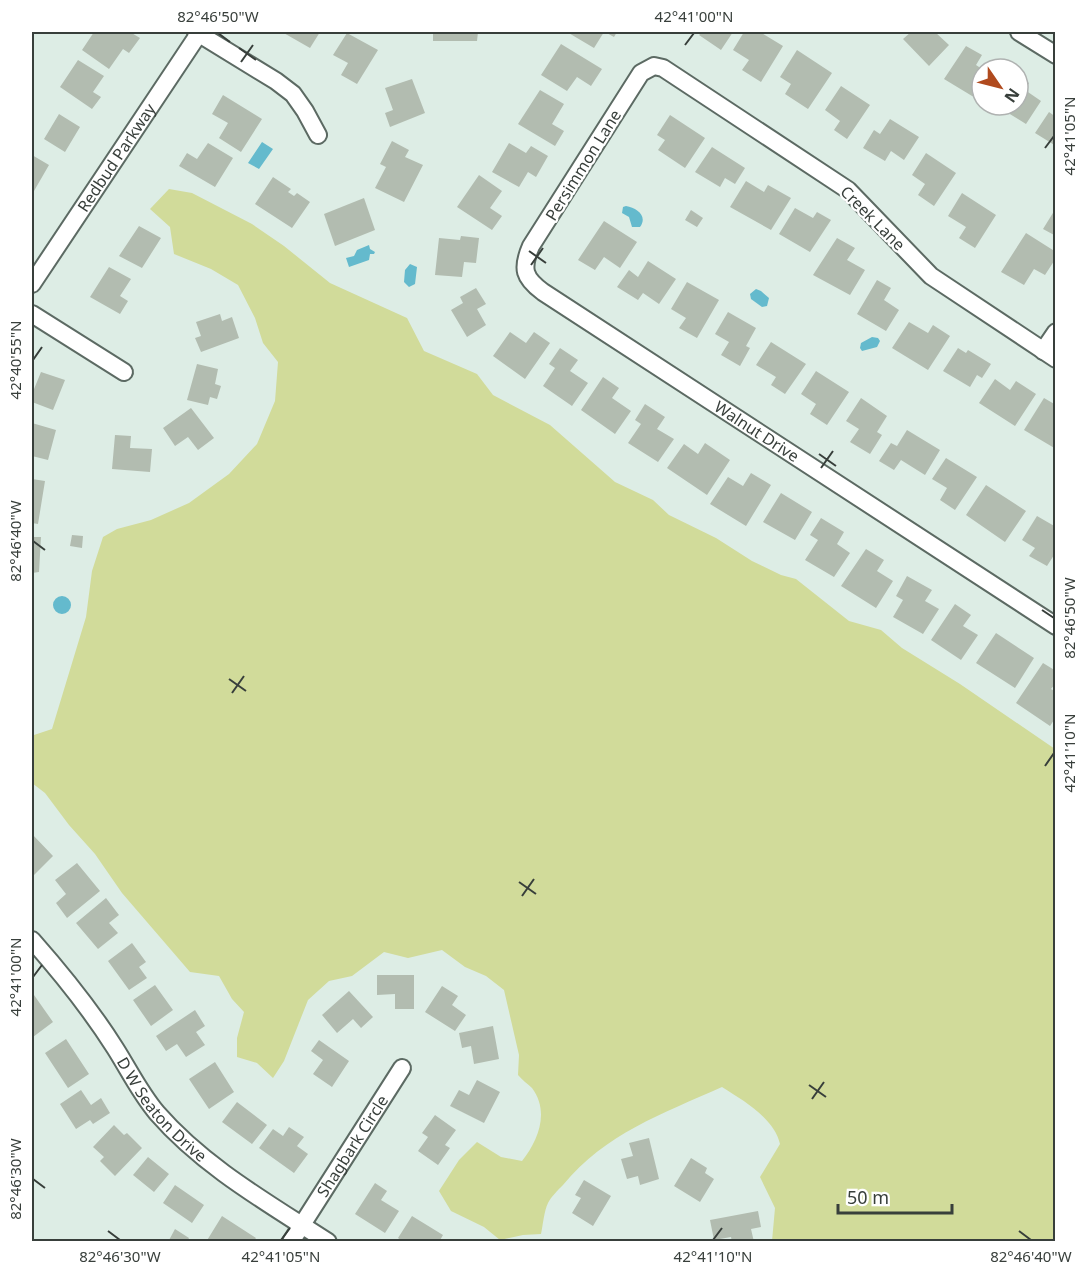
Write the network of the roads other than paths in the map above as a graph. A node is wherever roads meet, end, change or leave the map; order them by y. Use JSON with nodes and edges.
{"nodes":[{"id":1,"x":198,"y":32,"type":"edge"},
{"id":2,"x":1018,"y":32,"type":"edge"},
{"id":3,"x":1056,"y":55,"type":"edge"},
{"id":4,"x":654,"y":66,"type":"joint"},
{"id":5,"x":318,"y":135,"type":"dead end"},
{"id":6,"x":525,"y":272,"type":"joint"},
{"id":7,"x":32,"y":284,"type":"edge"},
{"id":8,"x":32,"y":314,"type":"edge"},
{"id":9,"x":1056,"y":332,"type":"edge"},
{"id":10,"x":1049,"y":355,"type":"edge"},
{"id":11,"x":124,"y":372,"type":"dead end"},
{"id":12,"x":1056,"y":626,"type":"edge"},
{"id":13,"x":32,"y":940,"type":"edge"},
{"id":14,"x":402,"y":1068,"type":"dead end"},
{"id":15,"x":302,"y":1225,"type":"junction"},
{"id":16,"x":291,"y":1242,"type":"edge"},
{"id":17,"x":328,"y":1242,"type":"edge"}],
"edges":[{"from":1,"to":5,"type":"street"},
{"from":1,"to":7,"type":"street","name":"Redbud Parkway"},
{"from":2,"to":3,"type":"street"},
{"from":4,"to":6,"type":"street","name":"Persimmon Lane"},
{"from":4,"to":10,"type":"street","name":"Creek Lane"},
{"from":6,"to":12,"type":"street","name":"Walnut Drive"},
{"from":8,"to":11,"type":"street"},
{"from":9,"to":10,"type":"street"},
{"from":13,"to":15,"type":"street","name":"D W Seaton Drive"},
{"from":14,"to":15,"type":"street","name":"Shagbark Circle"},
{"from":15,"to":16,"type":"street","name":"Shagbark Circle"},
{"from":15,"to":17,"type":"street","name":"D W Seaton Drive"}]}
